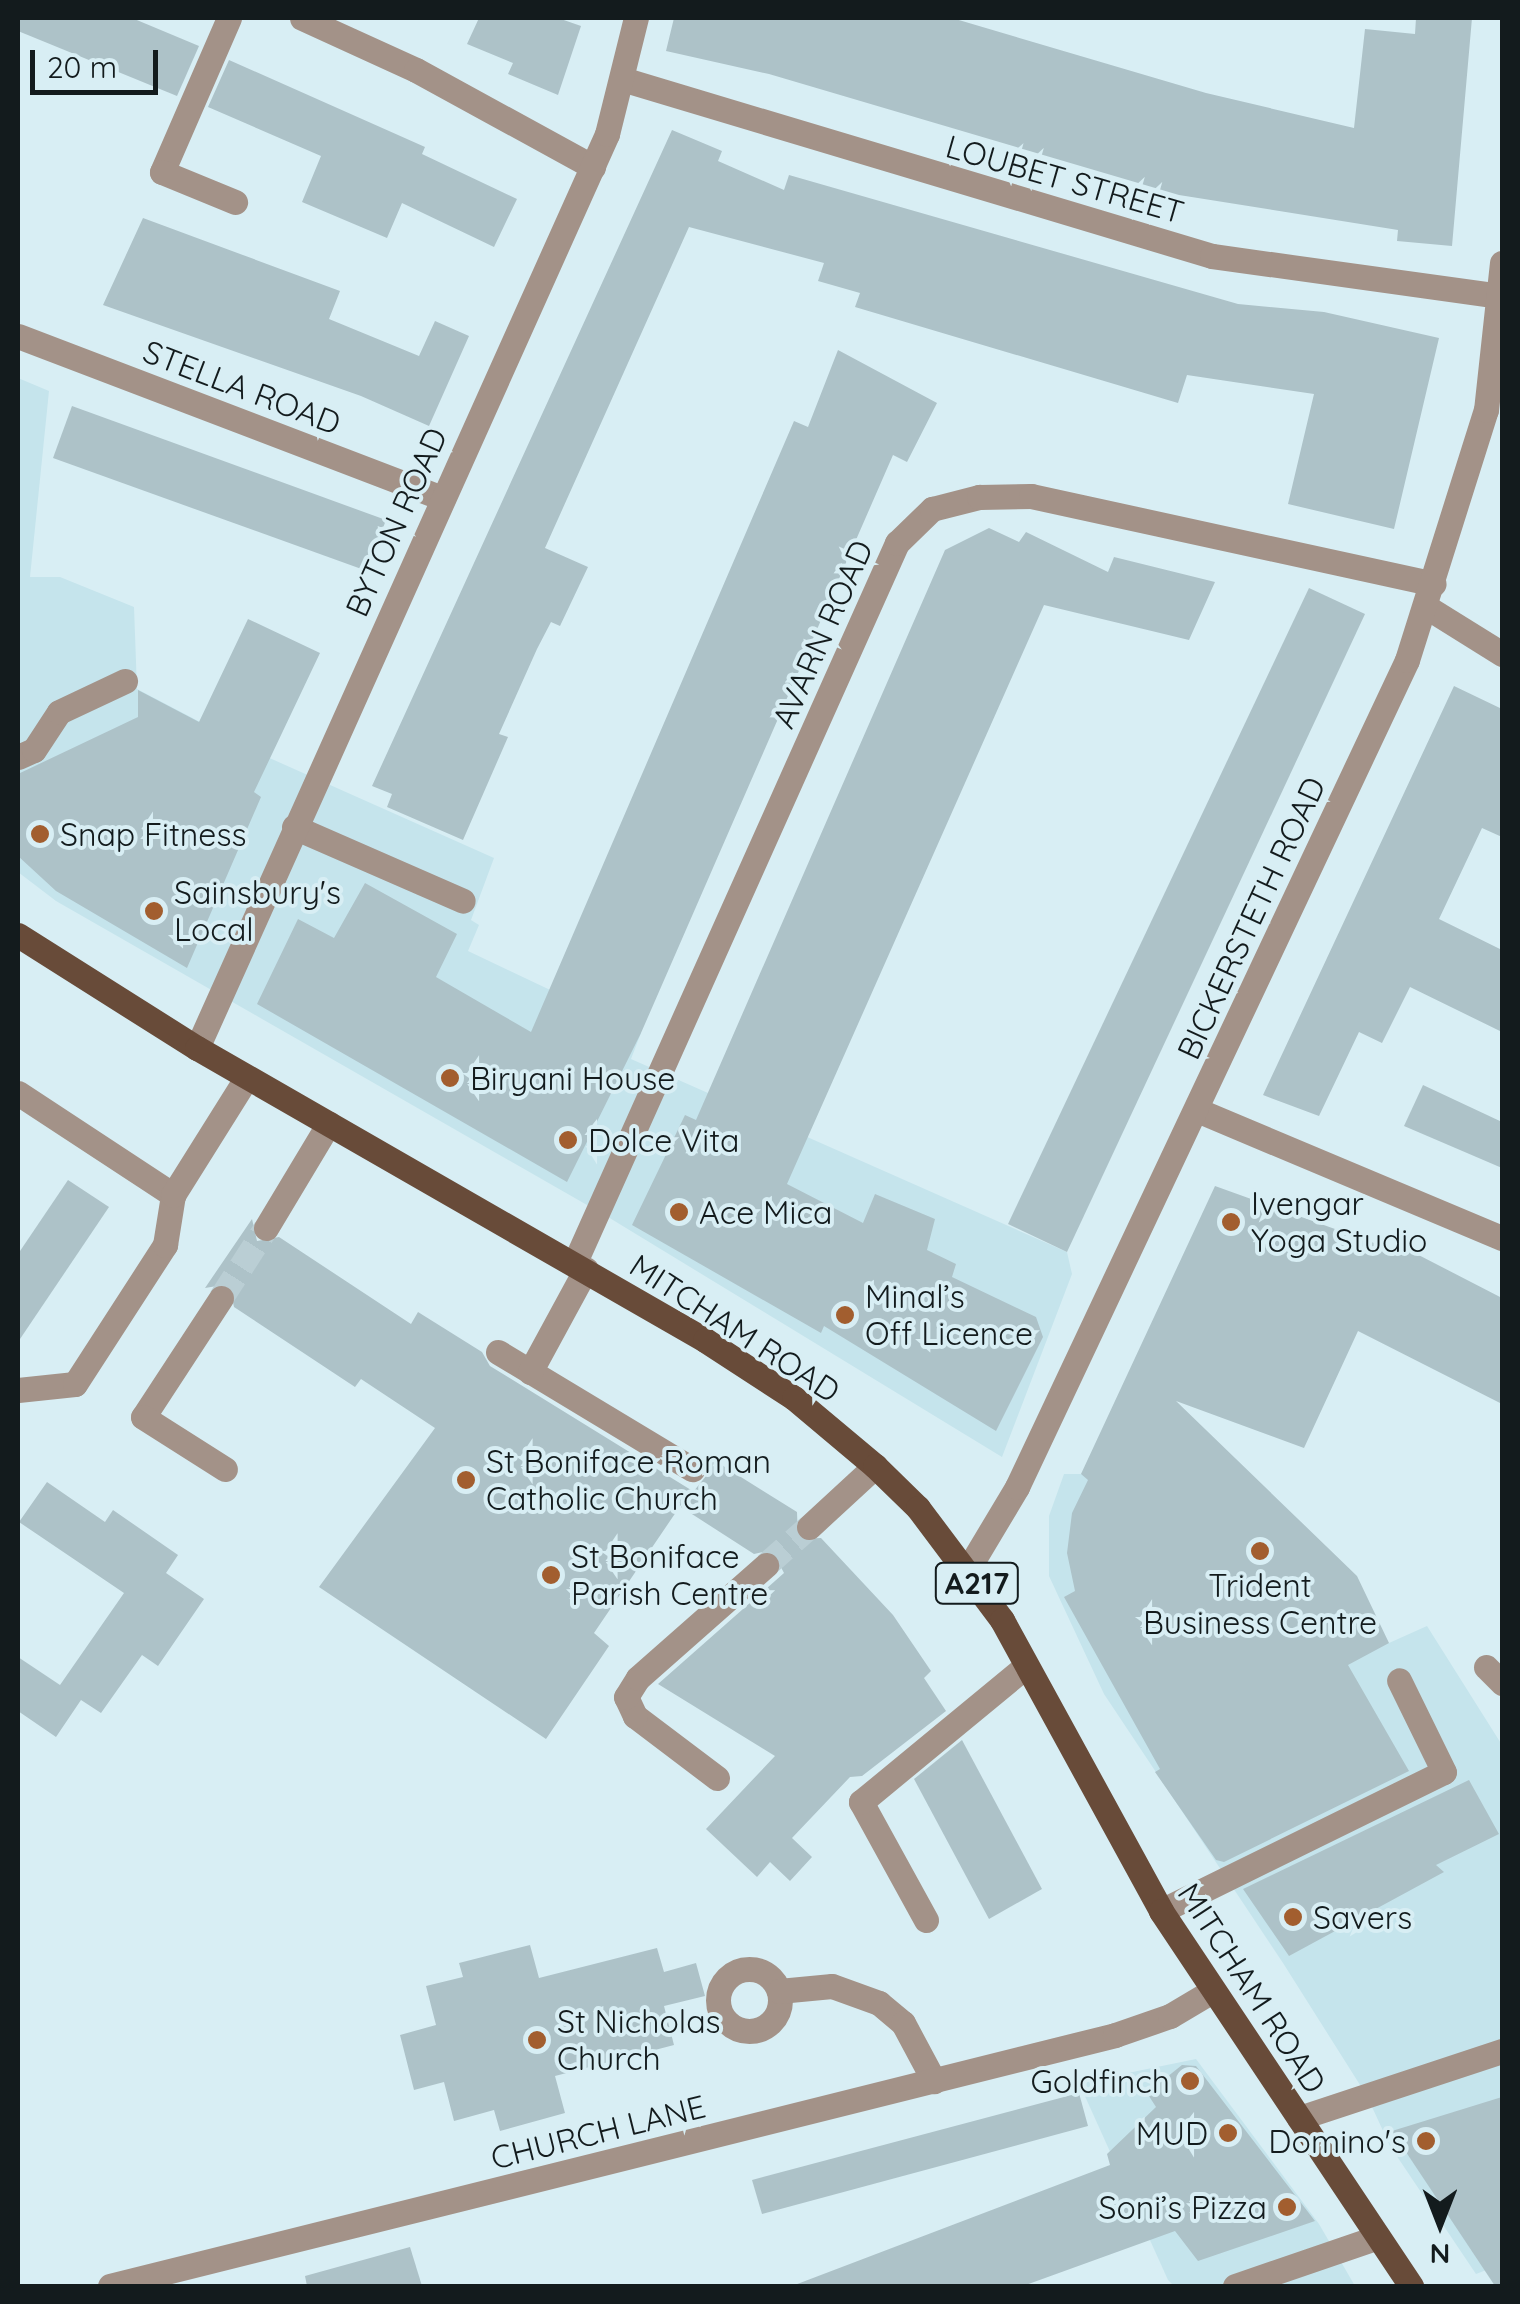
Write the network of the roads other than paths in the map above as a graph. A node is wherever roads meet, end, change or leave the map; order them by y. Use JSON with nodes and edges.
{"nodes":[{"id":1,"x":229,"y":18,"type":"edge"},
{"id":2,"x":302,"y":18,"type":"edge"},
{"id":3,"x":636,"y":18,"type":"edge"},
{"id":4,"x":622,"y":80,"type":"junction"},
{"id":5,"x":593,"y":167,"type":"junction"},
{"id":6,"x":235,"y":202,"type":"dead end"},
{"id":7,"x":1502,"y":263,"type":"edge"},
{"id":8,"x":1500,"y":296,"type":"junction"},
{"id":9,"x":18,"y":336,"type":"edge"},
{"id":10,"x":443,"y":498,"type":"junction"},
{"id":11,"x":1430,"y":595,"type":"junction"},
{"id":12,"x":1502,"y":654,"type":"edge"},
{"id":13,"x":125,"y":681,"type":"dead end"},
{"id":14,"x":18,"y":757,"type":"edge"},
{"id":15,"x":294,"y":827,"type":"junction"},
{"id":16,"x":463,"y":901,"type":"dead end"},
{"id":17,"x":18,"y":935,"type":"edge"},
{"id":18,"x":197,"y":1048,"type":"junction"},
{"id":19,"x":247,"y":1077,"type":"junction"},
{"id":20,"x":18,"y":1093,"type":"edge"},
{"id":21,"x":1197,"y":1110,"type":"junction"},
{"id":22,"x":329,"y":1123,"type":"junction"},
{"id":23,"x":172,"y":1195,"type":"junction"},
{"id":24,"x":266,"y":1228,"type":"tunnel mouth"},
{"id":25,"x":1502,"y":1238,"type":"edge"},
{"id":26,"x":580,"y":1266,"type":"junction"},
{"id":27,"x":221,"y":1298,"type":"tunnel mouth"},
{"id":28,"x":498,"y":1352,"type":"dead end"},
{"id":29,"x":530,"y":1372,"type":"junction"},
{"id":30,"x":18,"y":1390,"type":"edge"},
{"id":31,"x":875,"y":1466,"type":"junction"},
{"id":32,"x":225,"y":1469,"type":"dead end"},
{"id":33,"x":692,"y":1469,"type":"dead end"},
{"id":34,"x":809,"y":1527,"type":"tunnel mouth"},
{"id":35,"x":766,"y":1565,"type":"tunnel mouth"},
{"id":36,"x":968,"y":1570,"type":"junction"},
{"id":37,"x":1026,"y":1666,"type":"junction"},
{"id":38,"x":1400,"y":1680,"type":"dead end"},
{"id":39,"x":717,"y":1778,"type":"dead end"},
{"id":40,"x":1161,"y":1911,"type":"junction"},
{"id":41,"x":926,"y":1920,"type":"dead end"},
{"id":42,"x":778,"y":1991,"type":"dead end"},
{"id":43,"x":1212,"y":1991,"type":"junction"},
{"id":44,"x":1502,"y":2051,"type":"edge"},
{"id":45,"x":934,"y":2080,"type":"junction"},
{"id":46,"x":1299,"y":2118,"type":"junction"},
{"id":47,"x":1378,"y":2236,"type":"junction"},
{"id":48,"x":110,"y":2286,"type":"edge"},
{"id":49,"x":1235,"y":2286,"type":"edge"},
{"id":50,"x":1411,"y":2286,"type":"edge"}],
"edges":[{"from":1,"to":6,"type":"street"},
{"from":2,"to":5,"type":"street"},
{"from":3,"to":4,"type":"street","name":"BYTON ROAD"},
{"from":4,"to":5,"type":"street","name":"BYTON ROAD"},
{"from":4,"to":8,"type":"street","name":"LOUBET STREET"},
{"from":5,"to":10,"type":"street","name":"BYTON ROAD"},
{"from":7,"to":8,"type":"street","name":"BICKERSTETH ROAD"},
{"from":8,"to":11,"type":"street","name":"BICKERSTETH ROAD"},
{"from":9,"to":10,"type":"street","name":"STELLA ROAD"},
{"from":10,"to":15,"type":"street","name":"BYTON ROAD"},
{"from":11,"to":12,"type":"street","name":"AVARN ROAD"},
{"from":11,"to":21,"type":"street","name":"BICKERSTETH ROAD"},
{"from":11,"to":26,"type":"street","name":"AVARN ROAD"},
{"from":13,"to":14,"type":"street"},
{"from":15,"to":16,"type":"street"},
{"from":15,"to":18,"type":"street","name":"BYTON ROAD"},
{"from":17,"to":18,"type":"main road","name":"MITCHAM ROAD","number":"A217"},
{"from":18,"to":19,"type":"main road","name":"MITCHAM ROAD","number":"A217"},
{"from":19,"to":22,"type":"main road","name":"MITCHAM ROAD","number":"A217"},
{"from":19,"to":23,"type":"street"},
{"from":20,"to":23,"type":"street"},
{"from":21,"to":25,"type":"street"},
{"from":21,"to":36,"type":"street","name":"BICKERSTETH ROAD"},
{"from":22,"to":24,"type":"street"},
{"from":22,"to":26,"type":"main road","name":"MITCHAM ROAD","number":"A217"},
{"from":23,"to":30,"type":"street"},
{"from":26,"to":29,"type":"street","name":"AVARN ROAD"},
{"from":26,"to":31,"type":"main road","name":"MITCHAM ROAD","number":"A217"},
{"from":27,"to":32,"type":"street"},
{"from":28,"to":29,"type":"street"},
{"from":29,"to":33,"type":"street"},
{"from":31,"to":34,"type":"street"},
{"from":31,"to":36,"type":"main road","name":"MITCHAM ROAD","number":"A217"},
{"from":35,"to":39,"type":"street"},
{"from":36,"to":37,"type":"main road","name":"MITCHAM ROAD","number":"A217"},
{"from":37,"to":40,"type":"main road","name":"MITCHAM ROAD","number":"A217"},
{"from":37,"to":41,"type":"street"},
{"from":38,"to":40,"type":"street"},
{"from":40,"to":43,"type":"main road","name":"MITCHAM ROAD","number":"A217"},
{"from":42,"to":45,"type":"street"},
{"from":43,"to":45,"type":"street","name":"CHURCH LANE"},
{"from":43,"to":46,"type":"main road","name":"MITCHAM ROAD","number":"A217"},
{"from":44,"to":46,"type":"street"},
{"from":45,"to":48,"type":"street","name":"CHURCH LANE"},
{"from":46,"to":47,"type":"main road","name":"MITCHAM ROAD","number":"A217"},
{"from":47,"to":49,"type":"street"},
{"from":47,"to":50,"type":"main road","name":"MITCHAM ROAD","number":"A217"}]}
